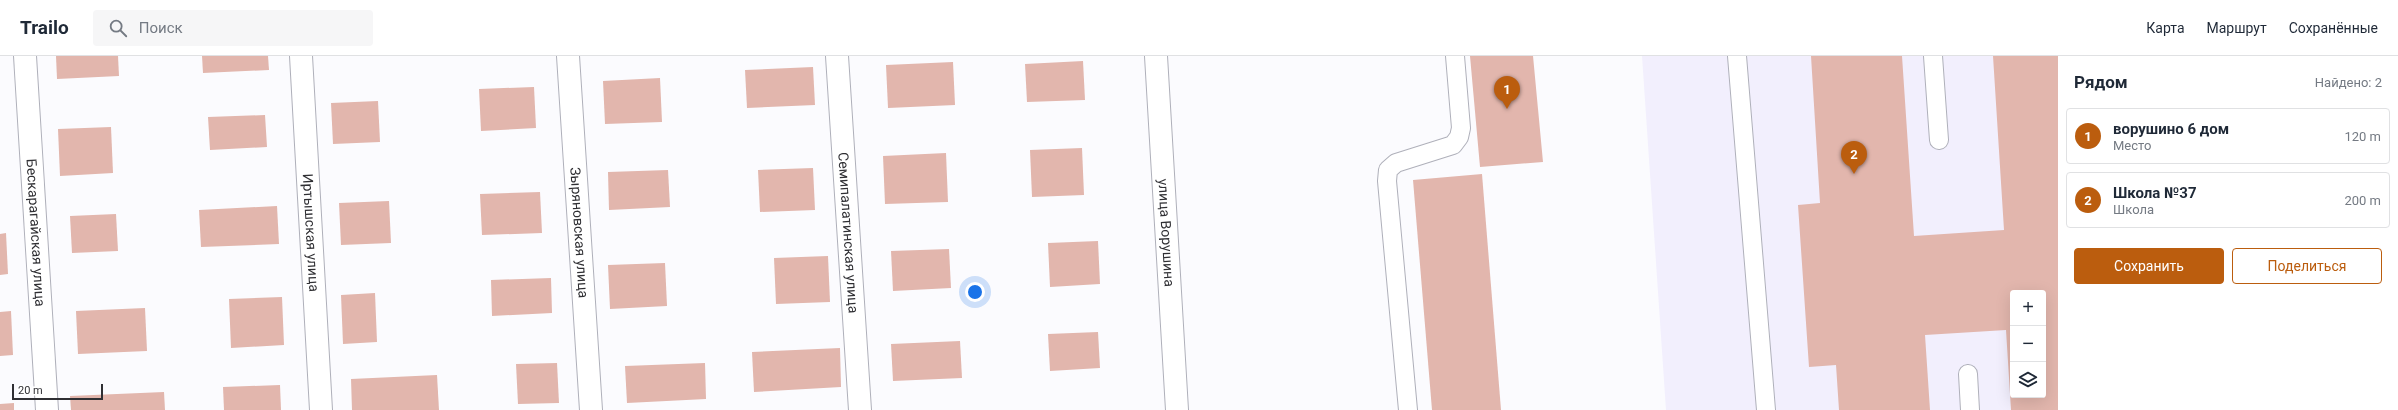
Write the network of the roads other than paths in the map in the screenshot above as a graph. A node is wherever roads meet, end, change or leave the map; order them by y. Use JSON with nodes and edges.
{"nodes":[{"id":1,"x":25,"y":56,"type":"edge"},
{"id":2,"x":301,"y":56,"type":"edge"},
{"id":3,"x":568,"y":56,"type":"edge"},
{"id":4,"x":837,"y":56,"type":"edge"},
{"id":5,"x":1156,"y":56,"type":"edge"},
{"id":6,"x":1455,"y":56,"type":"edge"},
{"id":7,"x":1737,"y":56,"type":"edge"},
{"id":8,"x":1932,"y":56,"type":"edge"},
{"id":9,"x":1939,"y":140,"type":"dead end"},
{"id":10,"x":1968,"y":374,"type":"dead end"},
{"id":11,"x":47,"y":410,"type":"edge"},
{"id":12,"x":321,"y":410,"type":"edge"},
{"id":13,"x":591,"y":410,"type":"edge"},
{"id":14,"x":860,"y":410,"type":"edge"},
{"id":15,"x":1177,"y":410,"type":"edge"},
{"id":16,"x":1408,"y":410,"type":"edge"},
{"id":17,"x":1766,"y":410,"type":"edge"},
{"id":18,"x":1970,"y":410,"type":"edge"}],
"edges":[{"from":1,"to":11,"type":"street","name":"Бескарагайская улица"},
{"from":2,"to":12,"type":"street","name":"Иртышская улица"},
{"from":3,"to":13,"type":"street","name":"Зыряновская улица"},
{"from":4,"to":14,"type":"street","name":"Семипалатинская улица"},
{"from":5,"to":15,"type":"street","name":"улица Ворушина"},
{"from":6,"to":16,"type":"lane"},
{"from":7,"to":17,"type":"lane"},
{"from":8,"to":9,"type":"lane"},
{"from":10,"to":18,"type":"lane"}]}
